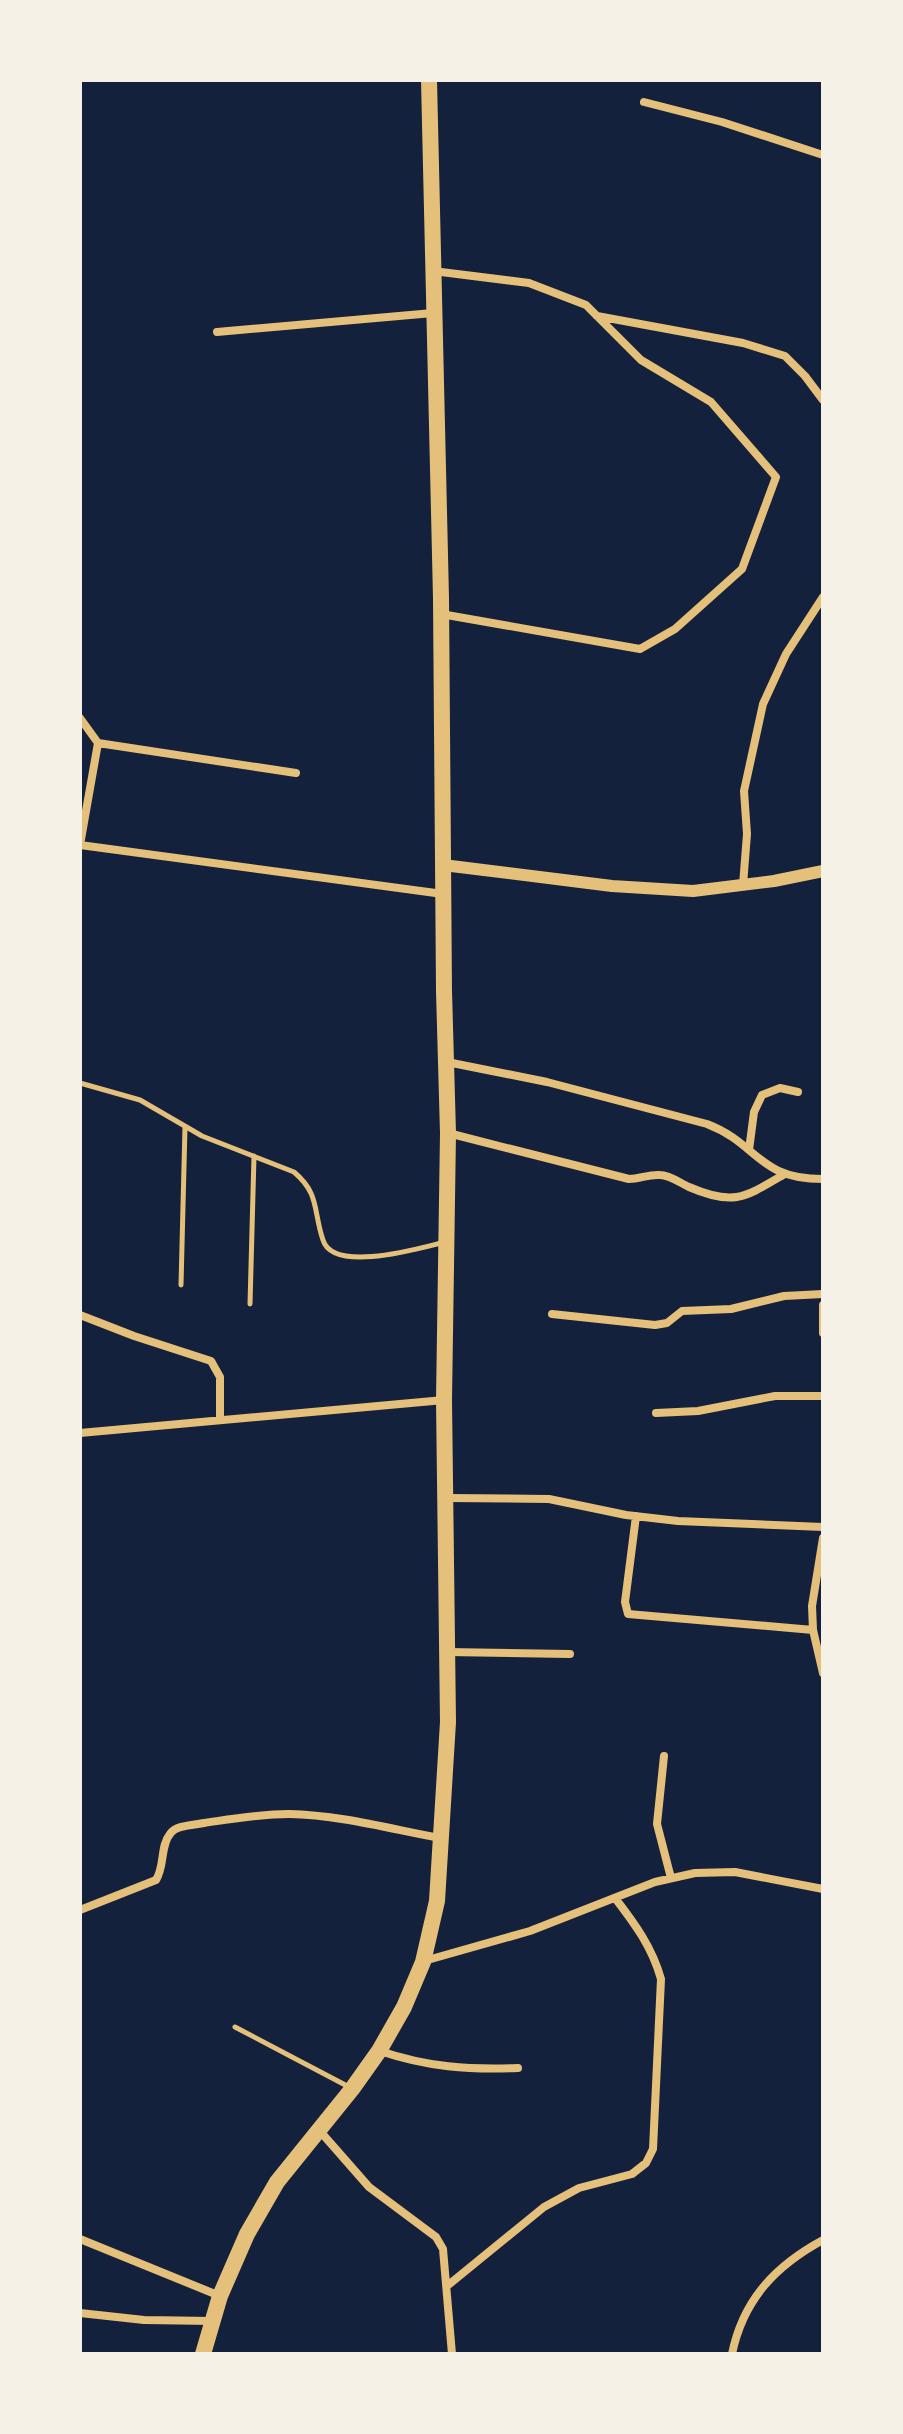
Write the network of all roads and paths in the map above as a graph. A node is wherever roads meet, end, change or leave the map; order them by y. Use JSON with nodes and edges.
{"nodes":[{"id":1,"x":429,"y":80,"type":"edge"},
{"id":2,"x":644,"y":102,"type":"dead end"},
{"id":3,"x":823,"y":155,"type":"edge"},
{"id":4,"x":432,"y":271,"type":"junction"},
{"id":5,"x":433,"y":313,"type":"junction"},
{"id":6,"x":597,"y":316,"type":"junction"},
{"id":7,"x":217,"y":332,"type":"dead end"},
{"id":8,"x":823,"y":400,"type":"edge"},
{"id":9,"x":823,"y":597,"type":"edge"},
{"id":10,"x":441,"y":614,"type":"junction"},
{"id":11,"x":80,"y":718,"type":"edge"},
{"id":12,"x":98,"y":743,"type":"junction"},
{"id":13,"x":296,"y":773,"type":"dead end"},
{"id":14,"x":80,"y":845,"type":"edge"},
{"id":15,"x":443,"y":865,"type":"junction"},
{"id":16,"x":823,"y":871,"type":"edge"},
{"id":17,"x":743,"y":885,"type":"junction"},
{"id":18,"x":443,"y":894,"type":"junction"},
{"id":19,"x":447,"y":1062,"type":"junction"},
{"id":20,"x":80,"y":1083,"type":"edge"},
{"id":21,"x":798,"y":1092,"type":"dead end"},
{"id":22,"x":185,"y":1127,"type":"junction"},
{"id":23,"x":448,"y":1133,"type":"junction"},
{"id":24,"x":749,"y":1150,"type":"junction"},
{"id":25,"x":254,"y":1156,"type":"junction"},
{"id":26,"x":783,"y":1175,"type":"junction"},
{"id":27,"x":823,"y":1179,"type":"edge"},
{"id":28,"x":446,"y":1242,"type":"junction"},
{"id":29,"x":181,"y":1285,"type":"dead end"},
{"id":30,"x":823,"y":1294,"type":"edge"},
{"id":31,"x":250,"y":1304,"type":"dead end"},
{"id":32,"x":823,"y":1305,"type":"edge"},
{"id":33,"x":552,"y":1314,"type":"dead end"},
{"id":34,"x":80,"y":1315,"type":"edge"},
{"id":35,"x":823,"y":1333,"type":"edge"},
{"id":36,"x":823,"y":1396,"type":"edge"},
{"id":37,"x":444,"y":1400,"type":"junction"},
{"id":38,"x":656,"y":1413,"type":"dead end"},
{"id":39,"x":220,"y":1420,"type":"junction"},
{"id":40,"x":80,"y":1433,"type":"edge"},
{"id":41,"x":446,"y":1498,"type":"junction"},
{"id":42,"x":636,"y":1516,"type":"junction"},
{"id":43,"x":823,"y":1527,"type":"edge"},
{"id":44,"x":823,"y":1538,"type":"edge"},
{"id":45,"x":813,"y":1630,"type":"junction"},
{"id":46,"x":447,"y":1652,"type":"junction"},
{"id":47,"x":570,"y":1654,"type":"dead end"},
{"id":48,"x":823,"y":1673,"type":"edge"},
{"id":49,"x":664,"y":1756,"type":"dead end"},
{"id":50,"x":441,"y":1838,"type":"junction"},
{"id":51,"x":671,"y":1878,"type":"junction"},
{"id":52,"x":823,"y":1889,"type":"edge"},
{"id":53,"x":615,"y":1898,"type":"junction"},
{"id":54,"x":80,"y":1910,"type":"edge"},
{"id":55,"x":423,"y":1962,"type":"junction"},
{"id":56,"x":235,"y":2027,"type":"dead end"},
{"id":57,"x":379,"y":2051,"type":"junction"},
{"id":58,"x":518,"y":2068,"type":"dead end"},
{"id":59,"x":352,"y":2089,"type":"junction"},
{"id":60,"x":319,"y":2130,"type":"junction"},
{"id":61,"x":80,"y":2239,"type":"edge"},
{"id":62,"x":823,"y":2240,"type":"edge"},
{"id":63,"x":447,"y":2286,"type":"junction"},
{"id":64,"x":220,"y":2296,"type":"junction"},
{"id":65,"x":80,"y":2313,"type":"edge"},
{"id":66,"x":212,"y":2321,"type":"junction"},
{"id":67,"x":203,"y":2354,"type":"edge"},
{"id":68,"x":452,"y":2354,"type":"edge"},
{"id":69,"x":732,"y":2354,"type":"edge"}],
"edges":[{"from":1,"to":4,"type":"highway"},
{"from":2,"to":3,"type":"street"},
{"from":4,"to":5,"type":"highway"},
{"from":4,"to":6,"type":"street"},
{"from":5,"to":7,"type":"street"},
{"from":5,"to":10,"type":"highway"},
{"from":6,"to":8,"type":"street"},
{"from":6,"to":10,"type":"street"},
{"from":9,"to":17,"type":"street"},
{"from":10,"to":15,"type":"highway"},
{"from":11,"to":12,"type":"street"},
{"from":12,"to":13,"type":"street"},
{"from":12,"to":14,"type":"street"},
{"from":14,"to":18,"type":"street"},
{"from":15,"to":17,"type":"street"},
{"from":15,"to":18,"type":"highway"},
{"from":16,"to":17,"type":"street"},
{"from":18,"to":19,"type":"highway"},
{"from":19,"to":23,"type":"highway"},
{"from":19,"to":24,"type":"street"},
{"from":20,"to":22,"type":"lane"},
{"from":21,"to":24,"type":"street"},
{"from":22,"to":25,"type":"lane"},
{"from":22,"to":29,"type":"lane"},
{"from":23,"to":26,"type":"street"},
{"from":23,"to":28,"type":"highway"},
{"from":24,"to":26,"type":"street"},
{"from":25,"to":28,"type":"lane"},
{"from":25,"to":31,"type":"lane"},
{"from":26,"to":27,"type":"street"},
{"from":28,"to":37,"type":"highway"},
{"from":30,"to":33,"type":"street"},
{"from":32,"to":35,"type":"street"},
{"from":34,"to":39,"type":"street"},
{"from":36,"to":38,"type":"street"},
{"from":37,"to":39,"type":"street"},
{"from":37,"to":41,"type":"highway"},
{"from":39,"to":40,"type":"street"},
{"from":41,"to":42,"type":"street"},
{"from":41,"to":46,"type":"highway"},
{"from":42,"to":43,"type":"street"},
{"from":42,"to":45,"type":"street"},
{"from":44,"to":45,"type":"street"},
{"from":45,"to":48,"type":"street"},
{"from":46,"to":47,"type":"street"},
{"from":46,"to":50,"type":"highway"},
{"from":49,"to":51,"type":"street"},
{"from":50,"to":54,"type":"street"},
{"from":50,"to":55,"type":"highway"},
{"from":51,"to":52,"type":"street"},
{"from":51,"to":53,"type":"street"},
{"from":53,"to":55,"type":"street"},
{"from":53,"to":63,"type":"street"},
{"from":55,"to":57,"type":"highway"},
{"from":56,"to":59,"type":"lane"},
{"from":57,"to":58,"type":"street"},
{"from":57,"to":59,"type":"highway"},
{"from":59,"to":60,"type":"highway"},
{"from":60,"to":63,"type":"street"},
{"from":60,"to":64,"type":"highway"},
{"from":61,"to":64,"type":"street"},
{"from":62,"to":69,"type":"street"},
{"from":63,"to":68,"type":"street"},
{"from":64,"to":66,"type":"highway"},
{"from":65,"to":66,"type":"street"},
{"from":66,"to":67,"type":"highway"}]}
